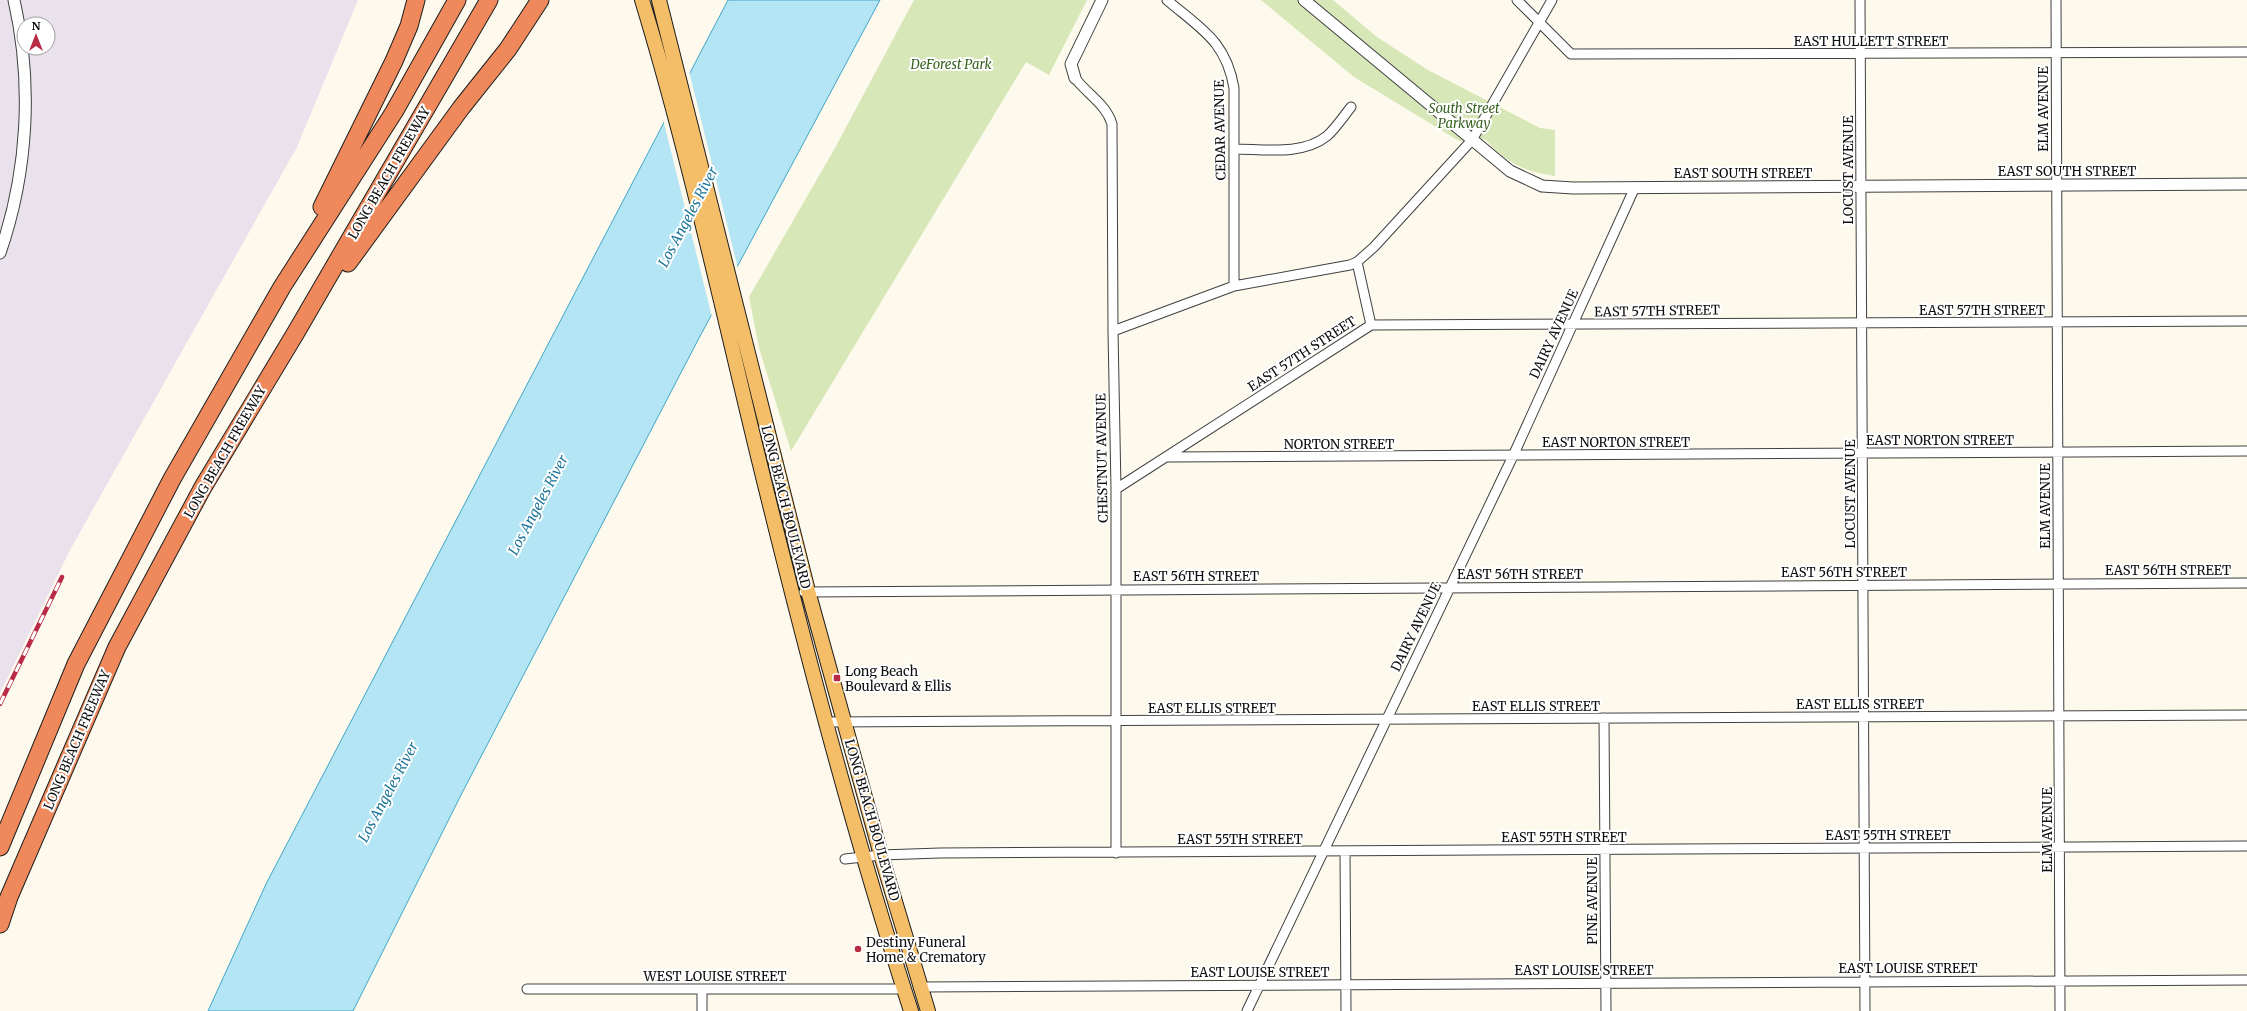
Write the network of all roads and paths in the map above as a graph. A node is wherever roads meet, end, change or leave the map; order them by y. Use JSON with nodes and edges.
{"nodes":[{"id":1,"x":14,"y":0,"type":"edge"},
{"id":2,"x":416,"y":0,"type":"edge"},
{"id":3,"x":457,"y":0,"type":"edge"},
{"id":4,"x":489,"y":0,"type":"edge"},
{"id":5,"x":540,"y":0,"type":"edge"},
{"id":6,"x":642,"y":0,"type":"edge"},
{"id":7,"x":659,"y":0,"type":"edge"},
{"id":8,"x":1102,"y":0,"type":"edge"},
{"id":9,"x":1167,"y":0,"type":"edge"},
{"id":10,"x":1304,"y":0,"type":"edge"},
{"id":11,"x":1517,"y":0,"type":"edge"},
{"id":12,"x":1552,"y":0,"type":"edge"},
{"id":13,"x":1860,"y":0,"type":"edge"},
{"id":14,"x":2056,"y":0,"type":"edge"},
{"id":15,"x":1539,"y":22,"type":"junction"},
{"id":16,"x":2247,"y":52,"type":"edge"},
{"id":17,"x":665,"y":53,"type":"junction"},
{"id":18,"x":1860,"y":54,"type":"junction"},
{"id":19,"x":2056,"y":54,"type":"junction"},
{"id":20,"x":1075,"y":78,"type":"joint"},
{"id":21,"x":1350,"y":107,"type":"dead end"},
{"id":22,"x":1472,"y":140,"type":"junction"},
{"id":23,"x":1234,"y":149,"type":"junction"},
{"id":24,"x":2247,"y":184,"type":"edge"},
{"id":25,"x":2055,"y":185,"type":"junction"},
{"id":26,"x":1861,"y":186,"type":"junction"},
{"id":27,"x":1635,"y":188,"type":"junction"},
{"id":28,"x":0,"y":253,"type":"edge"},
{"id":29,"x":1357,"y":262,"type":"junction"},
{"id":30,"x":1234,"y":286,"type":"junction"},
{"id":31,"x":282,"y":287,"type":"junction"},
{"id":32,"x":2247,"y":321,"type":"edge"},
{"id":33,"x":2057,"y":322,"type":"junction"},
{"id":34,"x":1862,"y":323,"type":"junction"},
{"id":35,"x":1372,"y":325,"type":"junction"},
{"id":36,"x":1573,"y":325,"type":"junction"},
{"id":37,"x":1113,"y":331,"type":"junction"},
{"id":38,"x":295,"y":334,"type":"junction"},
{"id":39,"x":2247,"y":451,"type":"edge"},
{"id":40,"x":2058,"y":452,"type":"junction"},
{"id":41,"x":1862,"y":454,"type":"junction"},
{"id":42,"x":1513,"y":456,"type":"junction"},
{"id":43,"x":1165,"y":458,"type":"junction"},
{"id":44,"x":1116,"y":489,"type":"junction"},
{"id":45,"x":2247,"y":583,"type":"edge"},
{"id":46,"x":2058,"y":584,"type":"junction"},
{"id":47,"x":1863,"y":585,"type":"junction"},
{"id":48,"x":1450,"y":587,"type":"junction"},
{"id":49,"x":1116,"y":589,"type":"junction"},
{"id":50,"x":808,"y":591,"type":"junction"},
{"id":51,"x":793,"y":593,"type":"junction"},
{"id":52,"x":2247,"y":715,"type":"edge"},
{"id":53,"x":2059,"y":716,"type":"junction"},
{"id":54,"x":1604,"y":718,"type":"junction"},
{"id":55,"x":1864,"y":718,"type":"junction"},
{"id":56,"x":1385,"y":720,"type":"junction"},
{"id":57,"x":1115,"y":721,"type":"junction"},
{"id":58,"x":826,"y":722,"type":"junction"},
{"id":59,"x":845,"y":722,"type":"junction"},
{"id":60,"x":2247,"y":846,"type":"edge"},
{"id":61,"x":0,"y":847,"type":"edge"},
{"id":62,"x":2060,"y":848,"type":"junction"},
{"id":63,"x":1605,"y":849,"type":"junction"},
{"id":64,"x":1865,"y":849,"type":"junction"},
{"id":65,"x":1324,"y":852,"type":"junction"},
{"id":66,"x":1345,"y":852,"type":"junction"},
{"id":67,"x":1116,"y":853,"type":"junction"},
{"id":68,"x":881,"y":855,"type":"junction"},
{"id":69,"x":863,"y":857,"type":"junction"},
{"id":70,"x":845,"y":859,"type":"dead end"},
{"id":71,"x":0,"y":924,"type":"edge"},
{"id":72,"x":2247,"y":980,"type":"edge"},
{"id":73,"x":2060,"y":981,"type":"junction"},
{"id":74,"x":1865,"y":982,"type":"junction"},
{"id":75,"x":1606,"y":983,"type":"junction"},
{"id":76,"x":1346,"y":984,"type":"junction"},
{"id":77,"x":1260,"y":985,"type":"junction"},
{"id":78,"x":921,"y":987,"type":"junction"},
{"id":79,"x":527,"y":989,"type":"dead end"},
{"id":80,"x":702,"y":989,"type":"junction"},
{"id":81,"x":904,"y":989,"type":"junction"},
{"id":82,"x":702,"y":1011,"type":"edge"},
{"id":83,"x":911,"y":1011,"type":"edge"},
{"id":84,"x":928,"y":1011,"type":"edge"},
{"id":85,"x":1247,"y":1011,"type":"edge"},
{"id":86,"x":1346,"y":1011,"type":"edge"},
{"id":87,"x":1606,"y":1011,"type":"edge"},
{"id":88,"x":1865,"y":1011,"type":"edge"},
{"id":89,"x":2060,"y":1011,"type":"edge"}],
"edges":[{"from":1,"to":28,"type":"street"},
{"from":2,"to":31,"type":"highway"},
{"from":3,"to":31,"type":"highway","name":"LONG BEACH FREEWAY"},
{"from":4,"to":38,"type":"highway","name":"LONG BEACH FREEWAY"},
{"from":5,"to":38,"type":"highway"},
{"from":6,"to":17,"type":"main road","name":"LONG BEACH BOULEVARD"},
{"from":7,"to":17,"type":"main road","name":"LONG BEACH BOULEVARD"},
{"from":8,"to":20,"type":"street"},
{"from":9,"to":23,"type":"street","name":"CEDAR AVENUE"},
{"from":10,"to":22,"type":"street","name":"EAST SOUTH STREET"},
{"from":11,"to":15,"type":"street","name":"EAST HULLETT STREET"},
{"from":12,"to":15,"type":"street"},
{"from":13,"to":18,"type":"street","name":"LOCUST AVENUE"},
{"from":14,"to":19,"type":"street","name":"ELM AVENUE"},
{"from":15,"to":18,"type":"street","name":"EAST HULLETT STREET"},
{"from":15,"to":22,"type":"street"},
{"from":16,"to":19,"type":"street","name":"EAST HULLETT STREET"},
{"from":17,"to":50,"type":"main road","name":"LONG BEACH BOULEVARD"},
{"from":17,"to":51,"type":"main road","name":"LONG BEACH BOULEVARD"},
{"from":18,"to":19,"type":"street","name":"EAST HULLETT STREET"},
{"from":18,"to":26,"type":"street","name":"LOCUST AVENUE"},
{"from":19,"to":25,"type":"street","name":"ELM AVENUE"},
{"from":20,"to":37,"type":"street","name":"CHESTNUT AVENUE"},
{"from":21,"to":23,"type":"street"},
{"from":22,"to":27,"type":"street","name":"EAST SOUTH STREET"},
{"from":22,"to":29,"type":"street"},
{"from":23,"to":30,"type":"street","name":"CEDAR AVENUE"},
{"from":24,"to":25,"type":"street","name":"EAST SOUTH STREET"},
{"from":25,"to":26,"type":"street","name":"EAST SOUTH STREET"},
{"from":25,"to":33,"type":"street","name":"ELM AVENUE"},
{"from":26,"to":27,"type":"street","name":"EAST SOUTH STREET"},
{"from":26,"to":34,"type":"street","name":"LOCUST AVENUE"},
{"from":27,"to":36,"type":"street","name":"DAIRY AVENUE"},
{"from":29,"to":30,"type":"street"},
{"from":29,"to":35,"type":"street"},
{"from":30,"to":37,"type":"street"},
{"from":31,"to":61,"type":"highway","name":"LONG BEACH FREEWAY"},
{"from":32,"to":33,"type":"street","name":"EAST 57TH STREET"},
{"from":33,"to":34,"type":"street","name":"EAST 57TH STREET"},
{"from":33,"to":40,"type":"street","name":"ELM AVENUE"},
{"from":34,"to":36,"type":"street","name":"EAST 57TH STREET"},
{"from":34,"to":41,"type":"street","name":"LOCUST AVENUE"},
{"from":35,"to":36,"type":"street","name":"EAST 57TH STREET"},
{"from":35,"to":43,"type":"street","name":"EAST 57TH STREET"},
{"from":36,"to":42,"type":"street","name":"DAIRY AVENUE"},
{"from":37,"to":44,"type":"street","name":"CHESTNUT AVENUE"},
{"from":38,"to":71,"type":"highway","name":"LONG BEACH FREEWAY"},
{"from":39,"to":40,"type":"street","name":"EAST NORTON STREET"},
{"from":40,"to":41,"type":"street","name":"EAST NORTON STREET"},
{"from":40,"to":46,"type":"street","name":"ELM AVENUE"},
{"from":41,"to":42,"type":"street","name":"EAST NORTON STREET"},
{"from":41,"to":47,"type":"street","name":"LOCUST AVENUE"},
{"from":42,"to":43,"type":"street","name":"NORTON STREET"},
{"from":42,"to":48,"type":"street","name":"DAIRY AVENUE"},
{"from":43,"to":44,"type":"street","name":"EAST 57TH STREET"},
{"from":44,"to":49,"type":"street","name":"CHESTNUT AVENUE"},
{"from":45,"to":46,"type":"street","name":"EAST 56TH STREET"},
{"from":46,"to":47,"type":"street","name":"EAST 56TH STREET"},
{"from":46,"to":53,"type":"street","name":"ELM AVENUE"},
{"from":47,"to":48,"type":"street","name":"EAST 56TH STREET"},
{"from":47,"to":55,"type":"street","name":"LOCUST AVENUE"},
{"from":48,"to":49,"type":"street","name":"EAST 56TH STREET"},
{"from":48,"to":56,"type":"street","name":"DAIRY AVENUE"},
{"from":49,"to":50,"type":"street","name":"EAST 56TH STREET"},
{"from":49,"to":57,"type":"street","name":"CHESTNUT AVENUE"},
{"from":50,"to":51,"type":"street","name":"EAST 56TH STREET"},
{"from":50,"to":59,"type":"main road","name":"LONG BEACH BOULEVARD"},
{"from":51,"to":58,"type":"main road","name":"LONG BEACH BOULEVARD"},
{"from":52,"to":53,"type":"street","name":"EAST ELLIS STREET"},
{"from":53,"to":55,"type":"street","name":"EAST ELLIS STREET"},
{"from":53,"to":62,"type":"street","name":"ELM AVENUE"},
{"from":54,"to":55,"type":"street","name":"EAST ELLIS STREET"},
{"from":54,"to":56,"type":"street","name":"EAST ELLIS STREET"},
{"from":54,"to":63,"type":"street","name":"PINE AVENUE"},
{"from":55,"to":64,"type":"street","name":"LOCUST AVENUE"},
{"from":56,"to":57,"type":"street","name":"EAST ELLIS STREET"},
{"from":56,"to":65,"type":"street","name":"DAIRY AVENUE"},
{"from":57,"to":59,"type":"street","name":"EAST ELLIS STREET"},
{"from":57,"to":67,"type":"street","name":"CHESTNUT AVENUE"},
{"from":58,"to":59,"type":"street","name":"EAST ELLIS STREET"},
{"from":58,"to":69,"type":"main road","name":"LONG BEACH BOULEVARD"},
{"from":59,"to":68,"type":"main road","name":"LONG BEACH BOULEVARD"},
{"from":60,"to":62,"type":"street","name":"EAST 55TH STREET"},
{"from":62,"to":64,"type":"street","name":"EAST 55TH STREET"},
{"from":62,"to":73,"type":"street","name":"ELM AVENUE"},
{"from":63,"to":64,"type":"street","name":"EAST 55TH STREET"},
{"from":63,"to":66,"type":"street","name":"EAST 55TH STREET"},
{"from":63,"to":75,"type":"street","name":"PINE AVENUE"},
{"from":64,"to":74,"type":"street","name":"LOCUST AVENUE"},
{"from":65,"to":66,"type":"street","name":"EAST 55TH STREET"},
{"from":65,"to":67,"type":"street","name":"EAST 55TH STREET"},
{"from":65,"to":77,"type":"street","name":"DAIRY AVENUE"},
{"from":66,"to":76,"type":"street"},
{"from":67,"to":68,"type":"street","name":"EAST 55TH STREET"},
{"from":68,"to":69,"type":"street","name":"EAST 55TH STREET"},
{"from":68,"to":78,"type":"main road","name":"LONG BEACH BOULEVARD"},
{"from":69,"to":70,"type":"street","name":"EAST 55TH STREET"},
{"from":69,"to":81,"type":"main road","name":"LONG BEACH BOULEVARD"},
{"from":72,"to":73,"type":"street","name":"EAST LOUISE STREET"},
{"from":73,"to":74,"type":"street","name":"EAST LOUISE STREET"},
{"from":73,"to":89,"type":"street","name":"ELM AVENUE"},
{"from":74,"to":75,"type":"street","name":"EAST LOUISE STREET"},
{"from":74,"to":88,"type":"street","name":"LOCUST AVENUE"},
{"from":75,"to":76,"type":"street","name":"EAST LOUISE STREET"},
{"from":75,"to":87,"type":"street","name":"PINE AVENUE"},
{"from":76,"to":77,"type":"street","name":"EAST LOUISE STREET"},
{"from":76,"to":86,"type":"street"},
{"from":77,"to":78,"type":"street","name":"EAST LOUISE STREET"},
{"from":77,"to":85,"type":"street","name":"DAIRY AVENUE"},
{"from":78,"to":84,"type":"main road","name":"LONG BEACH BOULEVARD"},
{"from":79,"to":80,"type":"street","name":"WEST LOUISE STREET"},
{"from":80,"to":81,"type":"street","name":"WEST LOUISE STREET"},
{"from":80,"to":82,"type":"street"},
{"from":81,"to":83,"type":"main road","name":"LONG BEACH BOULEVARD"}]}
